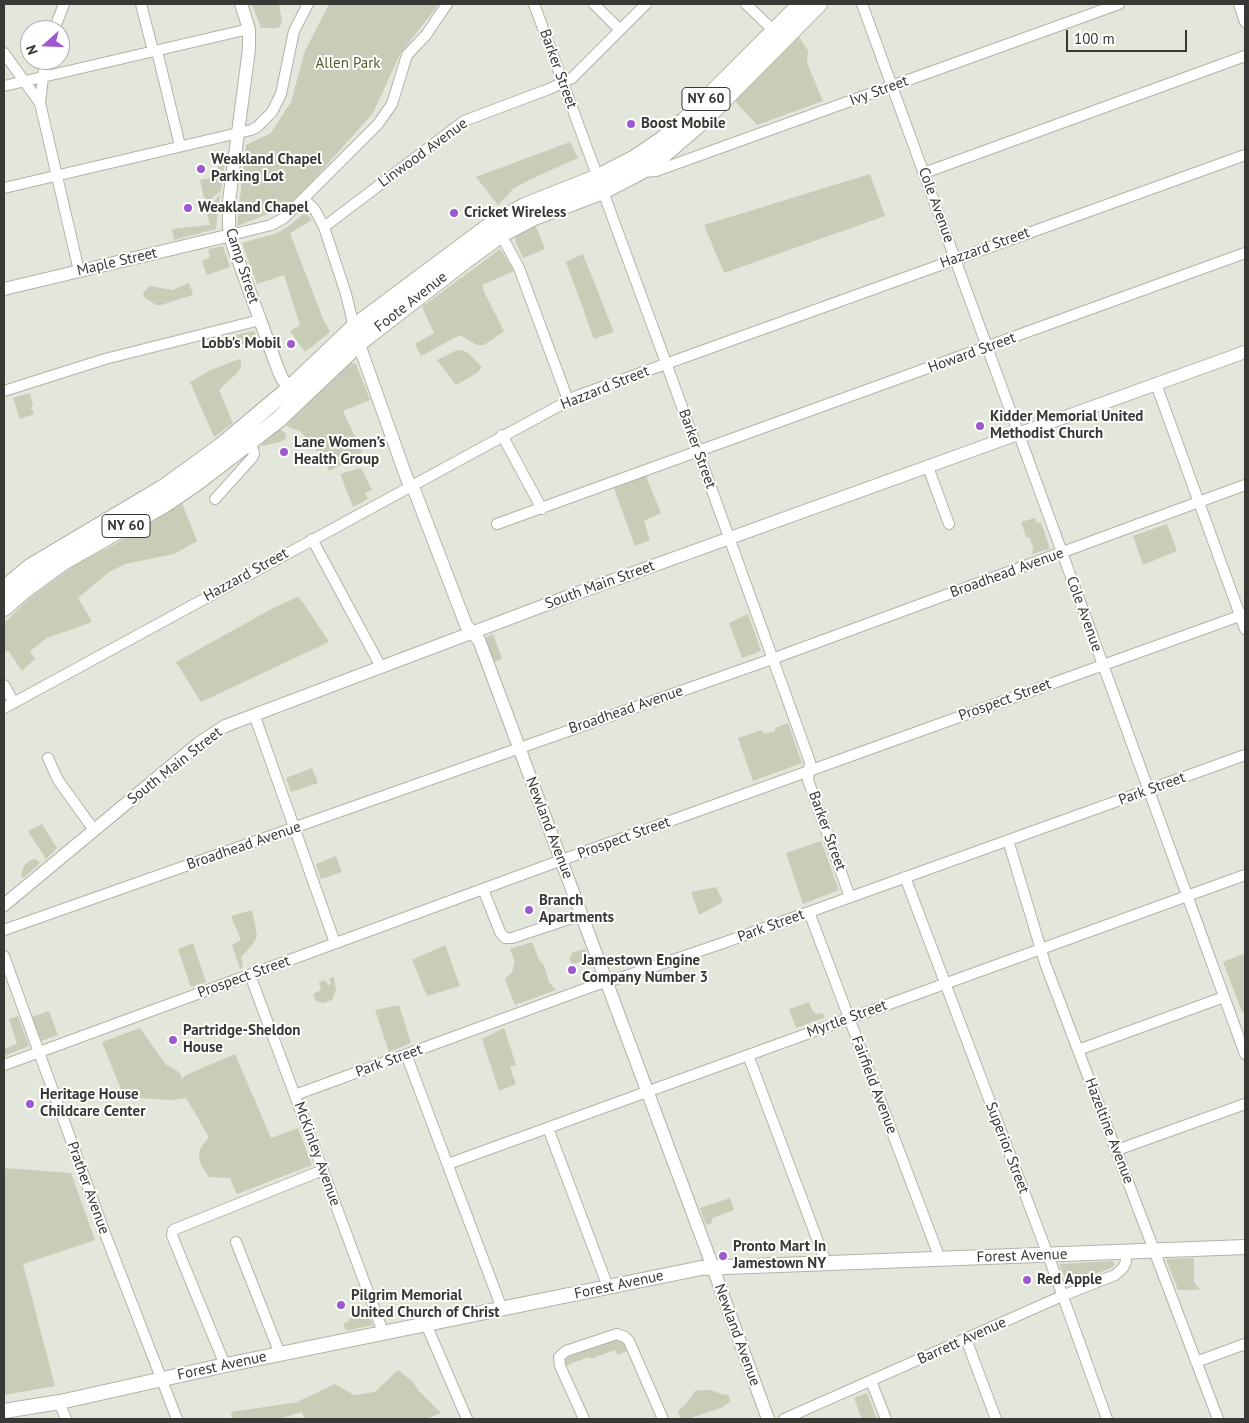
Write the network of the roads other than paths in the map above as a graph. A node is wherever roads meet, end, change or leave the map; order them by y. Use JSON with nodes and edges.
{"nodes":[{"id":1,"x":64,"y":4,"type":"edge"},
{"id":2,"x":141,"y":4,"type":"edge"},
{"id":3,"x":241,"y":4,"type":"edge"},
{"id":4,"x":308,"y":4,"type":"edge"},
{"id":5,"x":447,"y":4,"type":"edge"},
{"id":6,"x":534,"y":4,"type":"edge"},
{"id":7,"x":594,"y":4,"type":"edge"},
{"id":8,"x":646,"y":4,"type":"edge"},
{"id":9,"x":746,"y":4,"type":"edge"},
{"id":10,"x":801,"y":4,"type":"edge"},
{"id":11,"x":819,"y":4,"type":"edge"},
{"id":12,"x":862,"y":4,"type":"edge"},
{"id":13,"x":1119,"y":4,"type":"edge"},
{"id":14,"x":1238,"y":4,"type":"edge"},
{"id":15,"x":58,"y":20,"type":"edge"},
{"id":16,"x":1245,"y":22,"type":"edge"},
{"id":17,"x":249,"y":29,"type":"junction"},
{"id":18,"x":620,"y":30,"type":"junction"},
{"id":19,"x":778,"y":36,"type":"junction"},
{"id":20,"x":155,"y":51,"type":"junction"},
{"id":21,"x":4,"y":53,"type":"edge"},
{"id":22,"x":1245,"y":56,"type":"edge"},
{"id":23,"x":43,"y":70,"type":"edge"},
{"id":24,"x":42,"y":77,"type":"junction"},
{"id":25,"x":24,"y":81,"type":"junction"},
{"id":26,"x":563,"y":83,"type":"junction"},
{"id":27,"x":4,"y":86,"type":"edge"},
{"id":28,"x":892,"y":86,"type":"junction"},
{"id":29,"x":40,"y":103,"type":"junction"},
{"id":30,"x":238,"y":133,"type":"junction"},
{"id":31,"x":180,"y":146,"type":"junction"},
{"id":32,"x":1245,"y":155,"type":"edge"},
{"id":33,"x":638,"y":172,"type":"junction"},
{"id":34,"x":924,"y":173,"type":"junction"},
{"id":35,"x":56,"y":175,"type":"junction"},
{"id":36,"x":600,"y":184,"type":"junction"},
{"id":37,"x":4,"y":188,"type":"edge"},
{"id":38,"x":304,"y":199,"type":"junction"},
{"id":39,"x":324,"y":227,"type":"junction"},
{"id":40,"x":496,"y":229,"type":"junction"},
{"id":41,"x":231,"y":235,"type":"junction"},
{"id":42,"x":1245,"y":253,"type":"edge"},
{"id":43,"x":955,"y":259,"type":"junction"},
{"id":44,"x":79,"y":271,"type":"junction"},
{"id":45,"x":4,"y":288,"type":"edge"},
{"id":46,"x":260,"y":320,"type":"junction"},
{"id":47,"x":354,"y":327,"type":"junction"},
{"id":48,"x":358,"y":344,"type":"junction"},
{"id":49,"x":987,"y":347,"type":"junction"},
{"id":50,"x":1245,"y":352,"type":"edge"},
{"id":51,"x":667,"y":364,"type":"junction"},
{"id":52,"x":1156,"y":384,"type":"junction"},
{"id":53,"x":4,"y":391,"type":"edge"},
{"id":54,"x":295,"y":393,"type":"junction"},
{"id":55,"x":568,"y":400,"type":"junction"},
{"id":56,"x":1019,"y":434,"type":"junction"},
{"id":57,"x":502,"y":435,"type":"junction"},
{"id":58,"x":244,"y":438,"type":"junction"},
{"id":59,"x":698,"y":452,"type":"junction"},
{"id":60,"x":928,"y":467,"type":"junction"},
{"id":61,"x":410,"y":485,"type":"junction"},
{"id":62,"x":1245,"y":485,"type":"edge"},
{"id":63,"x":214,"y":499,"type":"dead end"},
{"id":64,"x":1198,"y":502,"type":"junction"},
{"id":65,"x":542,"y":509,"type":"junction"},
{"id":66,"x":497,"y":524,"type":"dead end"},
{"id":67,"x":948,"y":524,"type":"dead end"},
{"id":68,"x":312,"y":539,"type":"junction"},
{"id":69,"x":729,"y":539,"type":"junction"},
{"id":70,"x":1062,"y":553,"type":"junction"},
{"id":71,"x":30,"y":567,"type":"junction"},
{"id":72,"x":4,"y":578,"type":"edge"},
{"id":73,"x":4,"y":590,"type":"edge"},
{"id":74,"x":4,"y":608,"type":"edge"},
{"id":75,"x":1243,"y":615,"type":"edge"},
{"id":76,"x":1245,"y":629,"type":"edge"},
{"id":77,"x":472,"y":632,"type":"junction"},
{"id":78,"x":772,"y":659,"type":"junction"},
{"id":79,"x":1103,"y":665,"type":"junction"},
{"id":80,"x":381,"y":667,"type":"junction"},
{"id":81,"x":4,"y":685,"type":"edge"},
{"id":82,"x":14,"y":703,"type":"junction"},
{"id":83,"x":4,"y":708,"type":"edge"},
{"id":84,"x":254,"y":714,"type":"junction"},
{"id":85,"x":518,"y":748,"type":"junction"},
{"id":86,"x":1245,"y":755,"type":"edge"},
{"id":87,"x":48,"y":758,"type":"dead end"},
{"id":88,"x":809,"y":771,"type":"junction"},
{"id":89,"x":1148,"y":790,"type":"junction"},
{"id":90,"x":294,"y":828,"type":"junction"},
{"id":91,"x":94,"y":830,"type":"junction"},
{"id":92,"x":1008,"y":840,"type":"junction"},
{"id":93,"x":561,"y":860,"type":"junction"},
{"id":94,"x":1245,"y":875,"type":"edge"},
{"id":95,"x":906,"y":877,"type":"junction"},
{"id":96,"x":484,"y":889,"type":"junction"},
{"id":97,"x":1187,"y":896,"type":"junction"},
{"id":98,"x":850,"y":897,"type":"junction"},
{"id":99,"x":4,"y":905,"type":"edge"},
{"id":100,"x":809,"y":912,"type":"junction"},
{"id":101,"x":581,"y":915,"type":"junction"},
{"id":102,"x":4,"y":930,"type":"edge"},
{"id":103,"x":335,"y":943,"type":"junction"},
{"id":104,"x":1040,"y":949,"type":"junction"},
{"id":105,"x":4,"y":956,"type":"edge"},
{"id":106,"x":250,"y":975,"type":"junction"},
{"id":107,"x":606,"y":982,"type":"junction"},
{"id":108,"x":944,"y":984,"type":"junction"},
{"id":109,"x":1224,"y":997,"type":"junction"},
{"id":110,"x":849,"y":1018,"type":"junction"},
{"id":111,"x":1078,"y":1050,"type":"junction"},
{"id":112,"x":39,"y":1052,"type":"junction"},
{"id":113,"x":406,"y":1054,"type":"junction"},
{"id":114,"x":1245,"y":1054,"type":"edge"},
{"id":115,"x":748,"y":1055,"type":"junction"},
{"id":116,"x":4,"y":1065,"type":"edge"},
{"id":117,"x":647,"y":1092,"type":"junction"},
{"id":118,"x":295,"y":1095,"type":"junction"},
{"id":119,"x":1245,"y":1104,"type":"edge"},
{"id":120,"x":548,"y":1128,"type":"junction"},
{"id":121,"x":1117,"y":1150,"type":"junction"},
{"id":122,"x":448,"y":1164,"type":"junction"},
{"id":123,"x":323,"y":1170,"type":"junction"},
{"id":124,"x":236,"y":1242,"type":"dead end"},
{"id":125,"x":1245,"y":1247,"type":"edge"},
{"id":126,"x":1155,"y":1251,"type":"junction"},
{"id":127,"x":1125,"y":1252,"type":"junction"},
{"id":128,"x":1048,"y":1255,"type":"junction"},
{"id":129,"x":939,"y":1259,"type":"junction"},
{"id":130,"x":826,"y":1263,"type":"junction"},
{"id":131,"x":712,"y":1267,"type":"junction"},
{"id":132,"x":608,"y":1286,"type":"junction"},
{"id":133,"x":1062,"y":1296,"type":"junction"},
{"id":134,"x":502,"y":1309,"type":"junction"},
{"id":135,"x":426,"y":1324,"type":"junction"},
{"id":136,"x":383,"y":1332,"type":"junction"},
{"id":137,"x":966,"y":1339,"type":"junction"},
{"id":138,"x":1245,"y":1344,"type":"edge"},
{"id":139,"x":280,"y":1354,"type":"junction"},
{"id":140,"x":1196,"y":1362,"type":"junction"},
{"id":141,"x":225,"y":1365,"type":"junction"},
{"id":142,"x":162,"y":1379,"type":"junction"},
{"id":143,"x":871,"y":1382,"type":"junction"},
{"id":144,"x":59,"y":1402,"type":"junction"},
{"id":145,"x":10,"y":1414,"type":"edge"},
{"id":146,"x":66,"y":1419,"type":"edge"},
{"id":147,"x":177,"y":1419,"type":"edge"},
{"id":148,"x":468,"y":1419,"type":"edge"},
{"id":149,"x":584,"y":1419,"type":"edge"},
{"id":150,"x":663,"y":1419,"type":"edge"},
{"id":151,"x":768,"y":1419,"type":"edge"},
{"id":152,"x":784,"y":1419,"type":"edge"},
{"id":153,"x":886,"y":1419,"type":"edge"},
{"id":154,"x":996,"y":1419,"type":"edge"},
{"id":155,"x":1107,"y":1419,"type":"edge"},
{"id":156,"x":1218,"y":1419,"type":"edge"}],
"edges":[{"from":1,"to":15,"type":"street"},
{"from":2,"to":20,"type":"street"},
{"from":3,"to":17,"type":"street","name":"Camp Street"},
{"from":4,"to":30,"type":"street"},
{"from":5,"to":38,"type":"street"},
{"from":6,"to":26,"type":"street","name":"Barker Street"},
{"from":7,"to":18,"type":"street"},
{"from":8,"to":18,"type":"street","name":"Linwood Avenue"},
{"from":9,"to":19,"type":"street"},
{"from":10,"to":19,"type":"highway","name":"Foote Avenue","number":"NY 60"},
{"from":11,"to":19,"type":"highway","name":"Foote Avenue","number":"NY 60"},
{"from":12,"to":28,"type":"street","name":"Cole Avenue"},
{"from":13,"to":28,"type":"street","name":"Ivy Street"},
{"from":14,"to":16,"type":"street"},
{"from":17,"to":20,"type":"street"},
{"from":17,"to":30,"type":"street","name":"Camp Street"},
{"from":18,"to":26,"type":"street","name":"Linwood Avenue"},
{"from":19,"to":33,"type":"highway","name":"Foote Avenue","number":"NY 60"},
{"from":19,"to":36,"type":"highway","name":"Foote Avenue","number":"NY 60"},
{"from":20,"to":24,"type":"street"},
{"from":20,"to":31,"type":"street"},
{"from":21,"to":25,"type":"street"},
{"from":22,"to":34,"type":"street"},
{"from":23,"to":24,"type":"street"},
{"from":24,"to":25,"type":"street"},
{"from":24,"to":29,"type":"street"},
{"from":25,"to":27,"type":"street"},
{"from":25,"to":29,"type":"street"},
{"from":26,"to":36,"type":"street","name":"Barker Street"},
{"from":26,"to":39,"type":"street","name":"Linwood Avenue"},
{"from":28,"to":33,"type":"street","name":"Ivy Street"},
{"from":28,"to":34,"type":"street","name":"Cole Avenue"},
{"from":29,"to":35,"type":"street"},
{"from":30,"to":31,"type":"street"},
{"from":30,"to":41,"type":"street","name":"Camp Street"},
{"from":31,"to":35,"type":"street"},
{"from":32,"to":43,"type":"street","name":"Hazzard Street"},
{"from":33,"to":36,"type":"highway","name":"Foote Avenue","number":"NY 60"},
{"from":34,"to":43,"type":"street","name":"Cole Avenue"},
{"from":35,"to":37,"type":"street"},
{"from":35,"to":44,"type":"street"},
{"from":36,"to":40,"type":"highway","name":"Foote Avenue","number":"NY 60"},
{"from":36,"to":51,"type":"street","name":"Barker Street"},
{"from":38,"to":39,"type":"street"},
{"from":38,"to":41,"type":"street"},
{"from":39,"to":47,"type":"street"},
{"from":40,"to":47,"type":"highway","name":"Foote Avenue","number":"NY 60"},
{"from":40,"to":48,"type":"highway","name":"Foote Avenue","number":"NY 60"},
{"from":40,"to":55,"type":"street"},
{"from":41,"to":44,"type":"street","name":"Maple Street"},
{"from":41,"to":46,"type":"street","name":"Camp Street"},
{"from":42,"to":49,"type":"street","name":"Howard Street"},
{"from":43,"to":49,"type":"street","name":"Cole Avenue"},
{"from":43,"to":51,"type":"street","name":"Hazzard Street"},
{"from":44,"to":45,"type":"street","name":"Maple Street"},
{"from":46,"to":53,"type":"street"},
{"from":46,"to":54,"type":"street","name":"Camp Street"},
{"from":47,"to":48,"type":"street","name":"Newland Avenue"},
{"from":47,"to":54,"type":"highway","name":"Foote Avenue","number":"NY 60"},
{"from":48,"to":54,"type":"highway","name":"Foote Avenue","number":"NY 60"},
{"from":48,"to":61,"type":"street","name":"Newland Avenue"},
{"from":49,"to":56,"type":"street","name":"Cole Avenue"},
{"from":49,"to":59,"type":"street","name":"Howard Street"},
{"from":50,"to":52,"type":"street","name":"South Main Street"},
{"from":51,"to":55,"type":"street","name":"Hazzard Street"},
{"from":51,"to":59,"type":"street","name":"Barker Street"},
{"from":52,"to":56,"type":"street","name":"South Main Street"},
{"from":52,"to":64,"type":"street"},
{"from":54,"to":58,"type":"highway","name":"Foote Avenue","number":"NY 60"},
{"from":55,"to":57,"type":"street","name":"Hazzard Street"},
{"from":56,"to":60,"type":"street","name":"South Main Street"},
{"from":56,"to":70,"type":"street","name":"Cole Avenue"},
{"from":57,"to":61,"type":"street","name":"Hazzard Street"},
{"from":57,"to":65,"type":"street"},
{"from":58,"to":63,"type":"street"},
{"from":58,"to":71,"type":"highway","name":"Foote Avenue","number":"NY 60"},
{"from":58,"to":74,"type":"highway","name":"Foote Avenue","number":"NY 60"},
{"from":59,"to":65,"type":"street","name":"Howard Street"},
{"from":59,"to":69,"type":"street","name":"Barker Street"},
{"from":60,"to":67,"type":"street"},
{"from":60,"to":69,"type":"street","name":"South Main Street"},
{"from":61,"to":68,"type":"street","name":"Hazzard Street"},
{"from":61,"to":77,"type":"street","name":"Newland Avenue"},
{"from":62,"to":64,"type":"street","name":"Broadhead Avenue"},
{"from":64,"to":70,"type":"street","name":"Broadhead Avenue"},
{"from":64,"to":75,"type":"street"},
{"from":65,"to":66,"type":"street","name":"Howard Street"},
{"from":68,"to":80,"type":"street"},
{"from":68,"to":82,"type":"street","name":"Hazzard Street"},
{"from":69,"to":77,"type":"street","name":"South Main Street"},
{"from":69,"to":78,"type":"street","name":"Barker Street"},
{"from":70,"to":78,"type":"street","name":"Broadhead Avenue"},
{"from":70,"to":79,"type":"street","name":"Cole Avenue"},
{"from":71,"to":72,"type":"street","name":"Foote Avenue"},
{"from":71,"to":73,"type":"highway","name":"Foote Avenue","number":"NY 60"},
{"from":75,"to":76,"type":"street"},
{"from":75,"to":79,"type":"street","name":"Prospect Street"},
{"from":77,"to":80,"type":"street","name":"South Main Street"},
{"from":77,"to":85,"type":"street","name":"Newland Avenue"},
{"from":78,"to":85,"type":"street","name":"Broadhead Avenue"},
{"from":78,"to":88,"type":"street","name":"Barker Street"},
{"from":79,"to":88,"type":"street","name":"Prospect Street"},
{"from":79,"to":89,"type":"street","name":"Cole Avenue"},
{"from":80,"to":84,"type":"street","name":"South Main Street"},
{"from":81,"to":82,"type":"street"},
{"from":82,"to":83,"type":"street","name":"Hazzard Street"},
{"from":84,"to":90,"type":"street"},
{"from":84,"to":91,"type":"street","name":"South Main Street"},
{"from":85,"to":90,"type":"street","name":"Broadhead Avenue"},
{"from":85,"to":93,"type":"street","name":"Newland Avenue"},
{"from":86,"to":89,"type":"street","name":"Park Street"},
{"from":87,"to":91,"type":"street"},
{"from":88,"to":93,"type":"street","name":"Prospect Street"},
{"from":88,"to":98,"type":"street","name":"Barker Street"},
{"from":89,"to":92,"type":"street","name":"Park Street"},
{"from":89,"to":97,"type":"street","name":"Cole Avenue"},
{"from":90,"to":102,"type":"street","name":"Broadhead Avenue"},
{"from":90,"to":103,"type":"street"},
{"from":91,"to":99,"type":"street","name":"South Main Street"},
{"from":92,"to":95,"type":"street","name":"Park Street"},
{"from":92,"to":104,"type":"street","name":"Hazeltine Avenue"},
{"from":93,"to":96,"type":"street","name":"Prospect Street"},
{"from":93,"to":101,"type":"street","name":"Newland Avenue"},
{"from":94,"to":97,"type":"street","name":"Myrtle Street"},
{"from":95,"to":98,"type":"street","name":"Park Street"},
{"from":95,"to":108,"type":"street","name":"Superior Street"},
{"from":96,"to":101,"type":"street"},
{"from":96,"to":103,"type":"street","name":"Prospect Street"},
{"from":97,"to":104,"type":"street","name":"Myrtle Street"},
{"from":97,"to":109,"type":"street","name":"Cole Avenue"},
{"from":98,"to":100,"type":"street","name":"Park Street"},
{"from":100,"to":107,"type":"street","name":"Park Street"},
{"from":100,"to":110,"type":"street","name":"Fairfield Avenue"},
{"from":101,"to":107,"type":"street","name":"Newland Avenue"},
{"from":103,"to":106,"type":"street","name":"Prospect Street"},
{"from":104,"to":108,"type":"street","name":"Myrtle Street"},
{"from":104,"to":111,"type":"street","name":"Hazeltine Avenue"},
{"from":105,"to":112,"type":"street","name":"Prather Avenue"},
{"from":106,"to":112,"type":"street","name":"Prospect Street"},
{"from":106,"to":118,"type":"street","name":"McKinley Avenue"},
{"from":107,"to":113,"type":"street","name":"Park Street"},
{"from":107,"to":117,"type":"street","name":"Newland Avenue"},
{"from":108,"to":110,"type":"street","name":"Myrtle Street"},
{"from":108,"to":128,"type":"street","name":"Superior Street"},
{"from":109,"to":111,"type":"street"},
{"from":109,"to":114,"type":"street","name":"Cole Avenue"},
{"from":110,"to":115,"type":"street","name":"Myrtle Street"},
{"from":110,"to":129,"type":"street","name":"Fairfield Avenue"},
{"from":111,"to":121,"type":"street","name":"Hazeltine Avenue"},
{"from":112,"to":116,"type":"street","name":"Prospect Street"},
{"from":112,"to":142,"type":"street","name":"Prather Avenue"},
{"from":113,"to":118,"type":"street","name":"Park Street"},
{"from":113,"to":122,"type":"street"},
{"from":115,"to":117,"type":"street","name":"Myrtle Street"},
{"from":115,"to":130,"type":"street"},
{"from":117,"to":120,"type":"street","name":"Myrtle Street"},
{"from":117,"to":131,"type":"street","name":"Newland Avenue"},
{"from":118,"to":123,"type":"street","name":"McKinley Avenue"},
{"from":119,"to":121,"type":"street"},
{"from":120,"to":122,"type":"street","name":"Myrtle Street"},
{"from":120,"to":132,"type":"street"},
{"from":121,"to":126,"type":"street","name":"Hazeltine Avenue"},
{"from":122,"to":134,"type":"street"},
{"from":123,"to":136,"type":"street","name":"McKinley Avenue"},
{"from":123,"to":141,"type":"street"},
{"from":124,"to":139,"type":"street"},
{"from":125,"to":126,"type":"main road","name":"Forest Avenue"},
{"from":126,"to":127,"type":"main road","name":"Forest Avenue"},
{"from":126,"to":140,"type":"street","name":"Hazeltine Avenue"},
{"from":127,"to":128,"type":"main road","name":"Forest Avenue"},
{"from":127,"to":133,"type":"street","name":"Barrett Avenue"},
{"from":128,"to":129,"type":"main road","name":"Forest Avenue"},
{"from":128,"to":133,"type":"street","name":"Superior Street"},
{"from":129,"to":130,"type":"main road","name":"Forest Avenue"},
{"from":130,"to":131,"type":"main road","name":"Forest Avenue"},
{"from":131,"to":132,"type":"main road","name":"Forest Avenue"},
{"from":131,"to":151,"type":"street","name":"Newland Avenue"},
{"from":132,"to":134,"type":"main road","name":"Forest Avenue"},
{"from":133,"to":137,"type":"street","name":"Barrett Avenue"},
{"from":133,"to":155,"type":"street","name":"Superior Street"},
{"from":134,"to":135,"type":"main road","name":"Forest Avenue"},
{"from":135,"to":136,"type":"main road","name":"Forest Avenue"},
{"from":135,"to":148,"type":"street"},
{"from":136,"to":139,"type":"main road","name":"Forest Avenue"},
{"from":137,"to":143,"type":"street","name":"Barrett Avenue"},
{"from":137,"to":154,"type":"street"},
{"from":138,"to":140,"type":"street"},
{"from":139,"to":141,"type":"main road","name":"Forest Avenue"},
{"from":140,"to":156,"type":"street","name":"Hazeltine Avenue"},
{"from":141,"to":142,"type":"main road","name":"Forest Avenue"},
{"from":142,"to":144,"type":"main road","name":"Forest Avenue"},
{"from":142,"to":147,"type":"street","name":"Prather Avenue"},
{"from":143,"to":152,"type":"street","name":"Barrett Avenue"},
{"from":143,"to":153,"type":"street"},
{"from":144,"to":145,"type":"main road","name":"Forest Avenue"},
{"from":144,"to":146,"type":"street"},
{"from":149,"to":150,"type":"street"}]}
